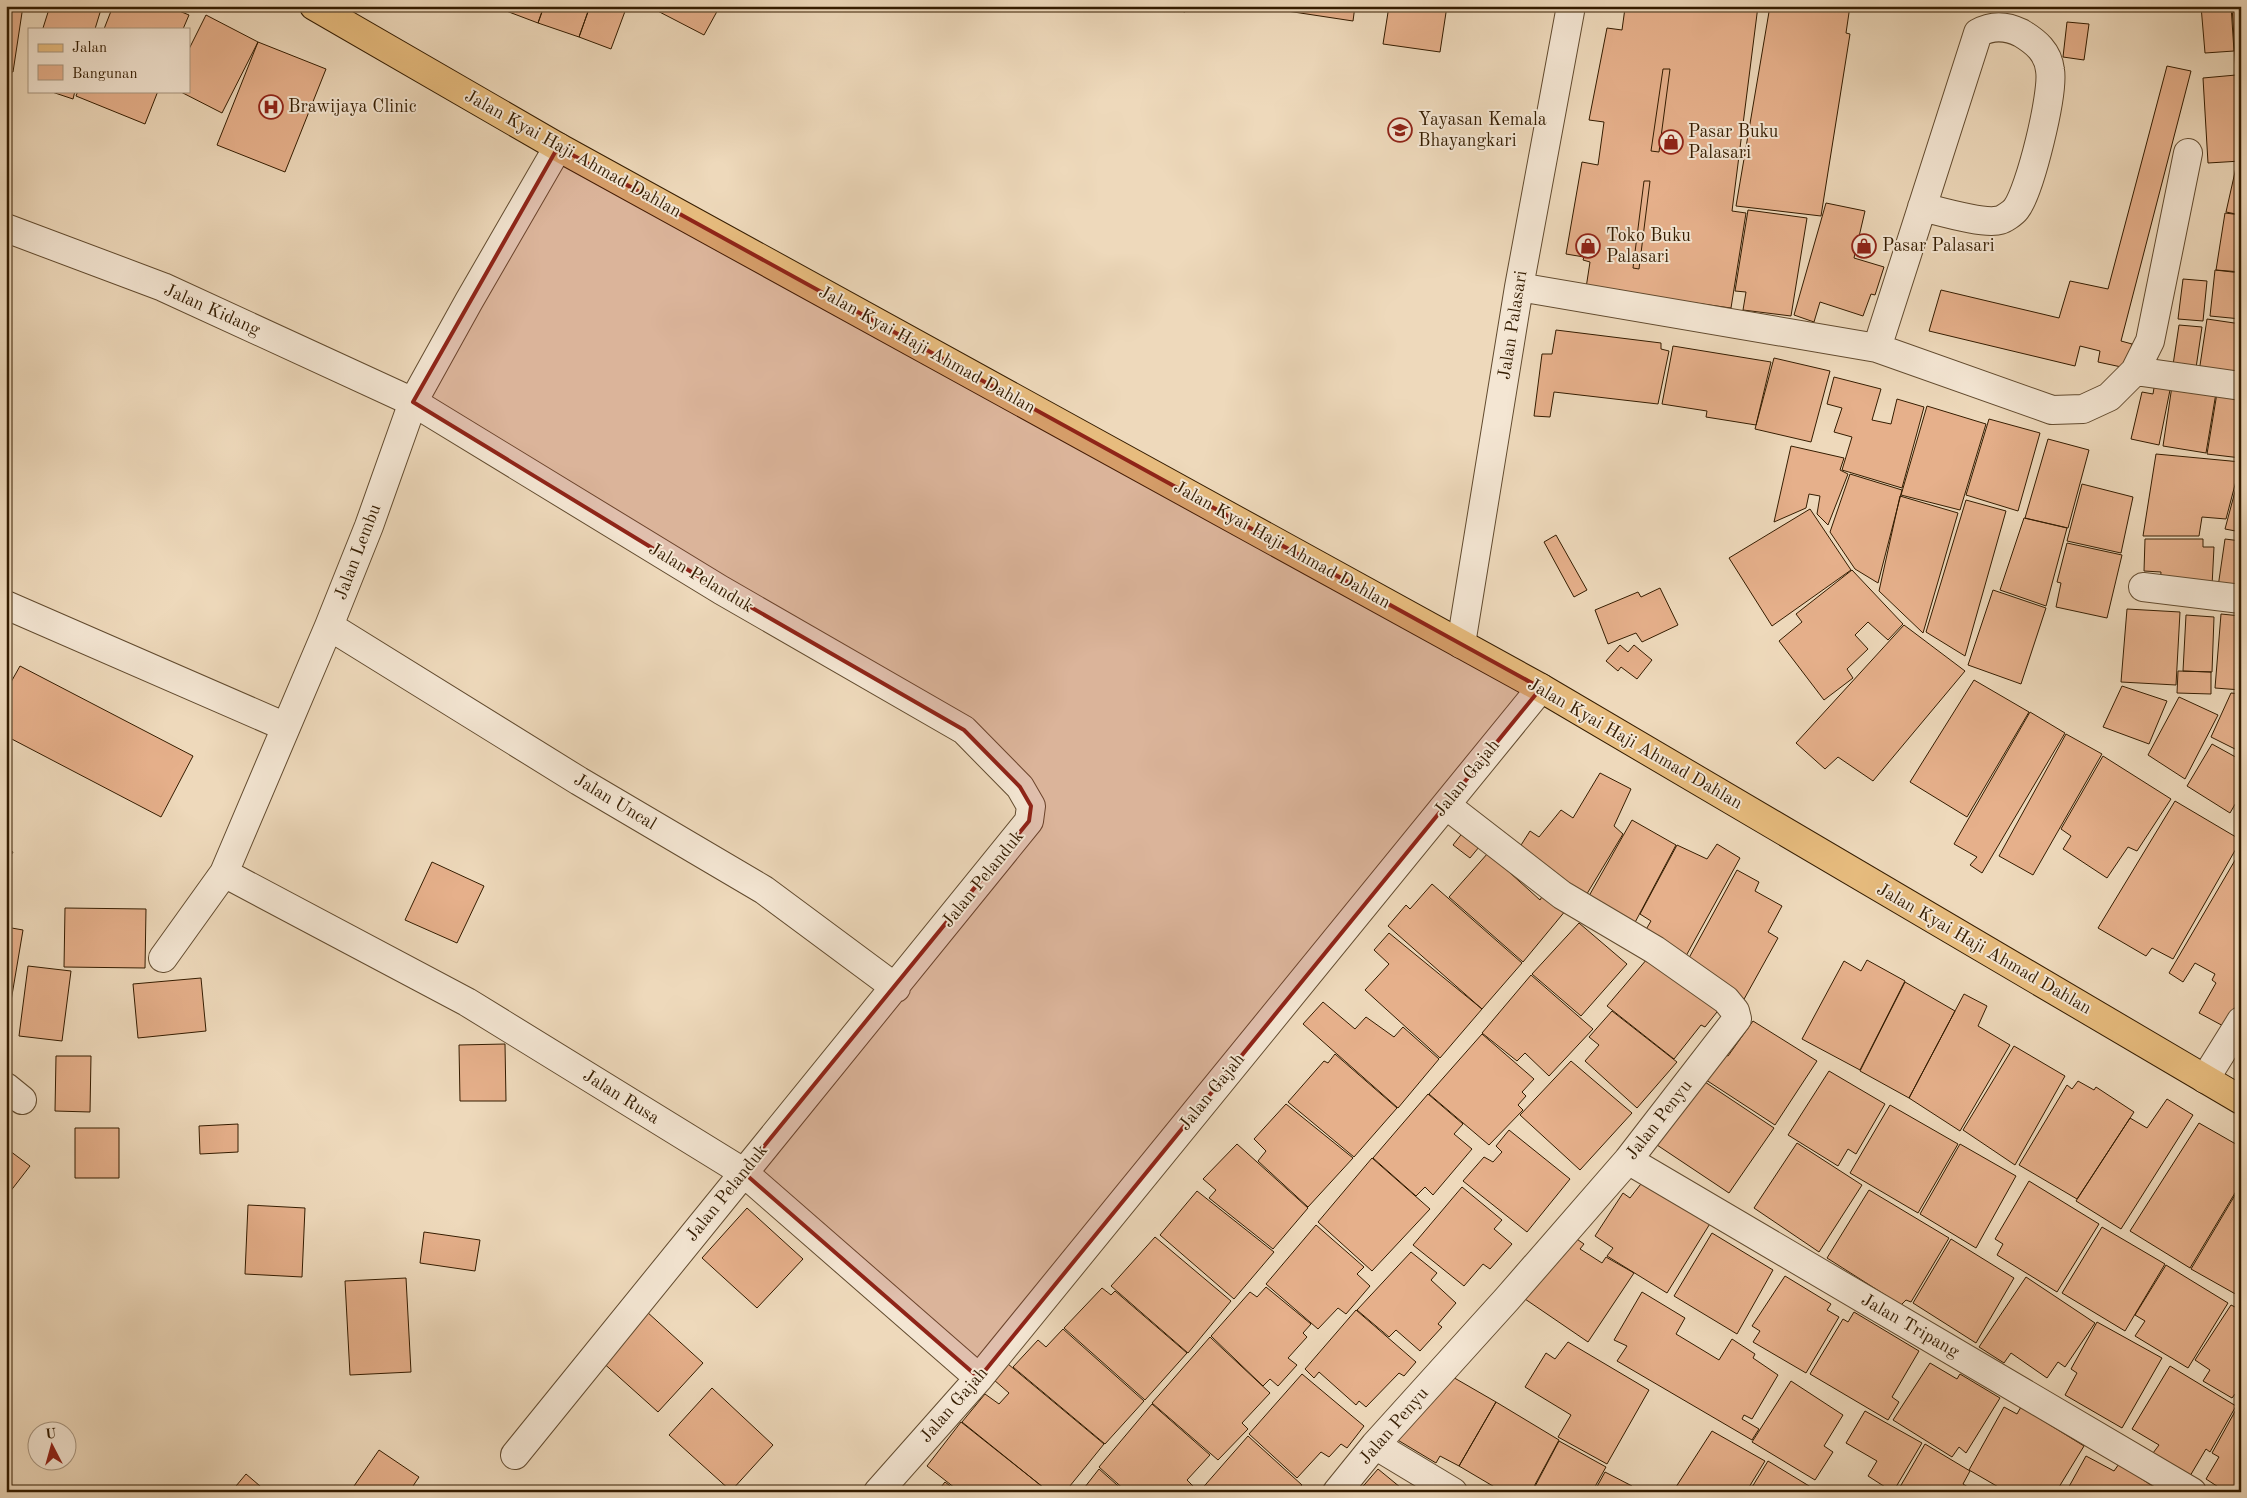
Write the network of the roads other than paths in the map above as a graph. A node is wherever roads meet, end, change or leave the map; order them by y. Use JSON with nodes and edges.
{"nodes":[{"id":1,"x":1571,"y":6,"type":"edge"},
{"id":2,"x":324,"y":9,"type":"edge"},
{"id":3,"x":558,"y":147,"type":"junction"},
{"id":4,"x":2188,"y":153,"type":"dead end"},
{"id":5,"x":1922,"y":207,"type":"junction"},
{"id":6,"x":6,"y":228,"type":"edge"},
{"id":7,"x":1519,"y":287,"type":"junction"},
{"id":8,"x":1877,"y":348,"type":"junction"},
{"id":9,"x":2135,"y":371,"type":"junction"},
{"id":10,"x":2241,"y":386,"type":"edge"},
{"id":11,"x":413,"y":402,"type":"junction"},
{"id":12,"x":2143,"y":587,"type":"dead end"},
{"id":13,"x":2241,"y":599,"type":"edge"},
{"id":14,"x":6,"y":605,"type":"edge"},
{"id":15,"x":329,"y":626,"type":"junction"},
{"id":16,"x":1462,"y":644,"type":"junction"},
{"id":17,"x":1541,"y":688,"type":"junction"},
{"id":18,"x":286,"y":727,"type":"junction"},
{"id":19,"x":1446,"y":805,"type":"junction"},
{"id":20,"x":224,"y":872,"type":"junction"},
{"id":21,"x":163,"y":958,"type":"dead end"},
{"id":22,"x":896,"y":988,"type":"junction"},
{"id":23,"x":2241,"y":1021,"type":"edge"},
{"id":24,"x":2206,"y":1079,"type":"junction"},
{"id":25,"x":2241,"y":1100,"type":"edge"},
{"id":26,"x":1628,"y":1160,"type":"junction"},
{"id":27,"x":743,"y":1172,"type":"junction"},
{"id":28,"x":979,"y":1378,"type":"junction"},
{"id":29,"x":1375,"y":1445,"type":"junction"},
{"id":30,"x":515,"y":1455,"type":"dead end"},
{"id":31,"x":878,"y":1492,"type":"edge"},
{"id":32,"x":1337,"y":1492,"type":"edge"},
{"id":33,"x":1453,"y":1492,"type":"edge"},
{"id":34,"x":2192,"y":1492,"type":"edge"}],
"edges":[{"from":1,"to":7,"type":"street","name":"Jalan Palasari"},
{"from":2,"to":3,"type":"main road","name":"Jalan Kyai Haji Ahmad Dahlan"},
{"from":3,"to":11,"type":"street","name":"Jalan Lembu"},
{"from":3,"to":16,"type":"main road","name":"Jalan Kyai Haji Ahmad Dahlan"},
{"from":4,"to":9,"type":"street"},
{"from":5,"to":5,"type":"street"},
{"from":5,"to":8,"type":"street"},
{"from":6,"to":11,"type":"street","name":"Jalan Kidang"},
{"from":7,"to":8,"type":"street"},
{"from":7,"to":16,"type":"street","name":"Jalan Palasari"},
{"from":8,"to":9,"type":"street"},
{"from":9,"to":10,"type":"street"},
{"from":11,"to":15,"type":"street","name":"Jalan Lembu"},
{"from":11,"to":22,"type":"street","name":"Jalan Pelanduk"},
{"from":12,"to":13,"type":"street"},
{"from":14,"to":18,"type":"street"},
{"from":15,"to":18,"type":"street","name":"Jalan Lembu"},
{"from":15,"to":22,"type":"street","name":"Jalan Uncal"},
{"from":16,"to":17,"type":"main road","name":"Jalan Kyai Haji Ahmad Dahlan"},
{"from":17,"to":19,"type":"street","name":"Jalan Gajah"},
{"from":17,"to":24,"type":"main road","name":"Jalan Kyai Haji Ahmad Dahlan"},
{"from":18,"to":20,"type":"street","name":"Jalan Lembu"},
{"from":19,"to":26,"type":"street","name":"Jalan Penyu"},
{"from":19,"to":28,"type":"street","name":"Jalan Gajah"},
{"from":20,"to":21,"type":"street","name":"Jalan Lembu"},
{"from":20,"to":27,"type":"street","name":"Jalan Rusa"},
{"from":22,"to":27,"type":"street","name":"Jalan Pelanduk"},
{"from":23,"to":24,"type":"street"},
{"from":24,"to":25,"type":"main road","name":"Jalan Kyai Haji Ahmad Dahlan"},
{"from":26,"to":29,"type":"street","name":"Jalan Penyu"},
{"from":26,"to":34,"type":"street","name":"Jalan Tripang"},
{"from":27,"to":28,"type":"street","name":"Jalan Rusa"},
{"from":27,"to":30,"type":"street","name":"Jalan Pelanduk"},
{"from":28,"to":31,"type":"street","name":"Jalan Gajah"},
{"from":29,"to":32,"type":"street","name":"Jalan Penyu"},
{"from":29,"to":33,"type":"street"}]}
